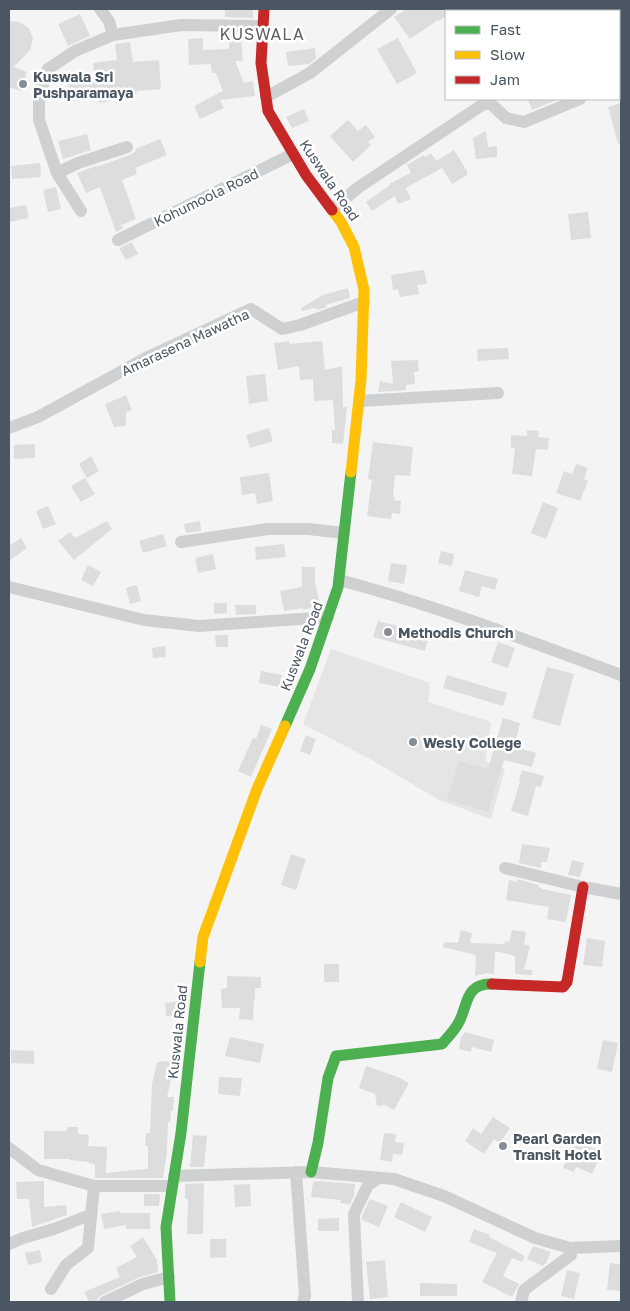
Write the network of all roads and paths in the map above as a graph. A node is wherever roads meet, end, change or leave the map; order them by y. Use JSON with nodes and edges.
{"nodes":[{"id":1,"x":100,"y":9,"type":"edge"},
{"id":2,"x":264,"y":9,"type":"edge"},
{"id":3,"x":391,"y":9,"type":"edge"},
{"id":4,"x":263,"y":26,"type":"junction"},
{"id":5,"x":113,"y":35,"type":"junction"},
{"id":6,"x":266,"y":97,"type":"junction"},
{"id":7,"x":578,"y":100,"type":"edge"},
{"id":8,"x":127,"y":147,"type":"dead end"},
{"id":9,"x":293,"y":154,"type":"junction"},
{"id":10,"x":57,"y":173,"type":"junction"},
{"id":11,"x":332,"y":209,"type":"junction"},
{"id":12,"x":81,"y":211,"type":"dead end"},
{"id":13,"x":118,"y":240,"type":"dead end"},
{"id":14,"x":364,"y":302,"type":"junction"},
{"id":15,"x":498,"y":393,"type":"dead end"},
{"id":16,"x":359,"y":402,"type":"junction"},
{"id":17,"x":9,"y":428,"type":"edge"},
{"id":18,"x":344,"y":533,"type":"junction"},
{"id":19,"x":181,"y":542,"type":"dead end"},
{"id":20,"x":339,"y":580,"type":"junction"},
{"id":21,"x":9,"y":587,"type":"edge"},
{"id":22,"x":328,"y":617,"type":"junction"},
{"id":23,"x":621,"y":675,"type":"edge"},
{"id":24,"x":505,"y":868,"type":"dead end"},
{"id":25,"x":583,"y":887,"type":"junction"},
{"id":26,"x":621,"y":894,"type":"edge"},
{"id":27,"x":9,"y":1148,"type":"edge"},
{"id":28,"x":296,"y":1172,"type":"junction"},
{"id":29,"x":311,"y":1172,"type":"junction"},
{"id":30,"x":378,"y":1178,"type":"junction"},
{"id":31,"x":173,"y":1181,"type":"junction"},
{"id":32,"x":94,"y":1186,"type":"junction"},
{"id":33,"x":90,"y":1215,"type":"junction"},
{"id":34,"x":9,"y":1244,"type":"edge"},
{"id":35,"x":621,"y":1246,"type":"edge"},
{"id":36,"x":570,"y":1248,"type":"junction"},
{"id":37,"x":169,"y":1277,"type":"junction"},
{"id":38,"x":51,"y":1289,"type":"dead end"},
{"id":39,"x":104,"y":1302,"type":"edge"},
{"id":40,"x":170,"y":1302,"type":"edge"},
{"id":41,"x":303,"y":1302,"type":"edge"},
{"id":42,"x":358,"y":1302,"type":"edge"},
{"id":43,"x":521,"y":1302,"type":"edge"}],
"edges":[{"from":1,"to":5,"type":"street"},
{"from":2,"to":4,"type":"street","name":"Kuswala Road"},
{"from":3,"to":6,"type":"street"},
{"from":4,"to":5,"type":"street"},
{"from":4,"to":6,"type":"street","name":"Kuswala Road"},
{"from":5,"to":10,"type":"street"},
{"from":6,"to":9,"type":"street","name":"Kuswala Road"},
{"from":7,"to":11,"type":"street"},
{"from":8,"to":10,"type":"street"},
{"from":9,"to":11,"type":"street","name":"Kuswala Road"},
{"from":9,"to":13,"type":"street","name":"Kohumoola Road"},
{"from":10,"to":12,"type":"street"},
{"from":11,"to":14,"type":"street","name":"Kuswala Road"},
{"from":14,"to":16,"type":"street","name":"Kuswala Road"},
{"from":14,"to":17,"type":"street","name":"Amarasena Mawatha"},
{"from":15,"to":16,"type":"street"},
{"from":16,"to":18,"type":"street","name":"Kuswala Road"},
{"from":18,"to":19,"type":"street"},
{"from":18,"to":20,"type":"street","name":"Kuswala Road"},
{"from":20,"to":22,"type":"street","name":"Kuswala Road"},
{"from":20,"to":23,"type":"street"},
{"from":21,"to":22,"type":"street"},
{"from":22,"to":31,"type":"street","name":"Kuswala Road"},
{"from":24,"to":25,"type":"street"},
{"from":25,"to":26,"type":"street"},
{"from":25,"to":29,"type":"street"},
{"from":27,"to":32,"type":"street"},
{"from":28,"to":29,"type":"street"},
{"from":28,"to":31,"type":"street"},
{"from":28,"to":41,"type":"street"},
{"from":29,"to":30,"type":"street"},
{"from":30,"to":36,"type":"street"},
{"from":30,"to":42,"type":"street"},
{"from":31,"to":32,"type":"street"},
{"from":31,"to":37,"type":"street","name":"Kuswala Road"},
{"from":32,"to":33,"type":"street"},
{"from":33,"to":34,"type":"street"},
{"from":33,"to":38,"type":"street"},
{"from":35,"to":36,"type":"street"},
{"from":36,"to":43,"type":"street"},
{"from":37,"to":39,"type":"street"},
{"from":37,"to":40,"type":"street","name":"Kuswala Road"}]}
